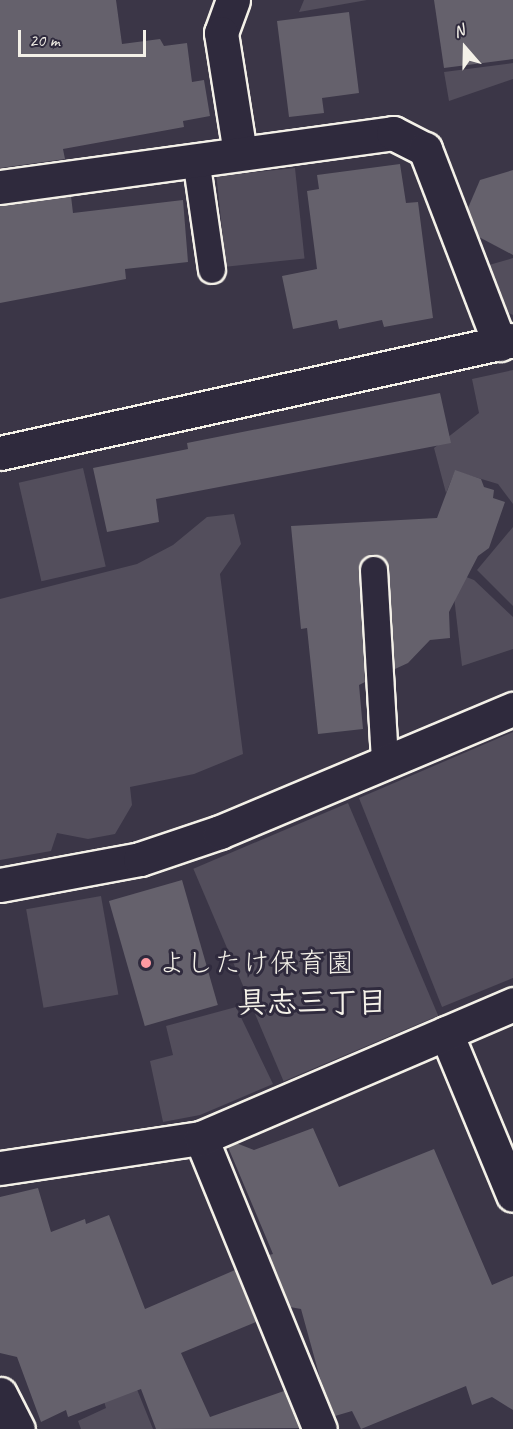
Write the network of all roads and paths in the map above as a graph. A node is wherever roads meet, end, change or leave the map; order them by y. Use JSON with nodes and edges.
{"nodes":[{"id":1,"x":233,"y":0,"type":"edge"},
{"id":2,"x":240,"y":153,"type":"junction"},
{"id":3,"x":196,"y":159,"type":"junction"},
{"id":4,"x":0,"y":187,"type":"edge"},
{"id":5,"x":212,"y":270,"type":"dead end"},
{"id":6,"x":506,"y":342,"type":"edge"},
{"id":7,"x":0,"y":453,"type":"edge"},
{"id":8,"x":374,"y":570,"type":"dead end"},
{"id":9,"x":513,"y":709,"type":"edge"},
{"id":10,"x":385,"y":763,"type":"junction"},
{"id":11,"x":0,"y":885,"type":"edge"},
{"id":12,"x":513,"y":1004,"type":"edge"},
{"id":13,"x":446,"y":1033,"type":"junction"},
{"id":14,"x":201,"y":1138,"type":"junction"},
{"id":15,"x":0,"y":1168,"type":"edge"},
{"id":16,"x":513,"y":1195,"type":"edge"},
{"id":17,"x":0,"y":1394,"type":"edge"},
{"id":18,"x":18,"y":1429,"type":"edge"},
{"id":19,"x":320,"y":1429,"type":"edge"}],
"edges":[{"from":1,"to":2,"type":"street"},
{"from":2,"to":3,"type":"street"},
{"from":2,"to":6,"type":"street"},
{"from":3,"to":4,"type":"street"},
{"from":3,"to":5,"type":"lane"},
{"from":6,"to":7,"type":"street"},
{"from":8,"to":10,"type":"lane"},
{"from":9,"to":10,"type":"street"},
{"from":10,"to":11,"type":"street"},
{"from":12,"to":13,"type":"street"},
{"from":13,"to":14,"type":"street"},
{"from":13,"to":16,"type":"street"},
{"from":14,"to":15,"type":"street"},
{"from":14,"to":19,"type":"street"},
{"from":17,"to":18,"type":"street"}]}
